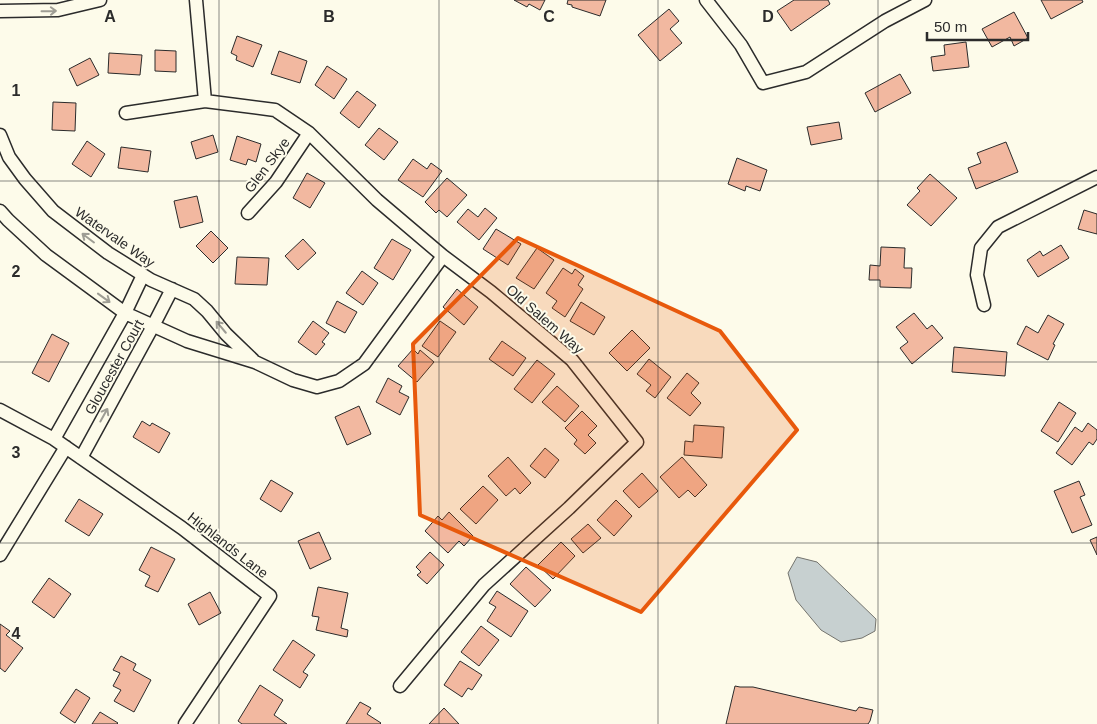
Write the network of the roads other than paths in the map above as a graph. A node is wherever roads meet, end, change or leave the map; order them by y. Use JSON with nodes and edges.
{"nodes":[{"id":1,"x":100,"y":0,"type":"edge"},
{"id":2,"x":196,"y":0,"type":"edge"},
{"id":3,"x":706,"y":0,"type":"edge"},
{"id":4,"x":925,"y":0,"type":"edge"},
{"id":5,"x":0,"y":11,"type":"edge"},
{"id":6,"x":205,"y":101,"type":"junction"},
{"id":7,"x":126,"y":113,"type":"dead end"},
{"id":8,"x":308,"y":134,"type":"junction"},
{"id":9,"x":0,"y":135,"type":"edge"},
{"id":10,"x":1097,"y":177,"type":"edge"},
{"id":11,"x":0,"y":211,"type":"edge"},
{"id":12,"x":248,"y":213,"type":"dead end"},
{"id":13,"x":443,"y":256,"type":"junction"},
{"id":14,"x":143,"y":275,"type":"junction"},
{"id":15,"x":172,"y":289,"type":"junction"},
{"id":16,"x":984,"y":305,"type":"dead end"},
{"id":17,"x":125,"y":313,"type":"junction"},
{"id":18,"x":154,"y":326,"type":"junction"},
{"id":19,"x":255,"y":362,"type":"junction"},
{"id":20,"x":0,"y":410,"type":"edge"},
{"id":21,"x":54,"y":439,"type":"junction"},
{"id":22,"x":66,"y":447,"type":"junction"},
{"id":23,"x":81,"y":458,"type":"junction"},
{"id":24,"x":0,"y":555,"type":"edge"},
{"id":25,"x":400,"y":686,"type":"dead end"},
{"id":26,"x":185,"y":724,"type":"edge"}],
"edges":[{"from":5,"to":1,"type":"street","one_way":true},
{"from":2,"to":6,"type":"street"},
{"from":3,"to":4,"type":"street"},
{"from":6,"to":7,"type":"street","name":"Old Salem Way"},
{"from":6,"to":8,"type":"street","name":"Old Salem Way"},
{"from":8,"to":12,"type":"street","name":"Glen Skye"},
{"from":8,"to":13,"type":"street","name":"Old Salem Way"},
{"from":14,"to":9,"type":"street","name":"Watervale Way","one_way":true},
{"from":10,"to":16,"type":"street"},
{"from":11,"to":17,"type":"street","name":"Watervale Way","one_way":true},
{"from":13,"to":19,"type":"street","name":"Watervale Way"},
{"from":13,"to":25,"type":"street","name":"Old Salem Way"},
{"from":14,"to":15,"type":"street","name":"Watervale Way"},
{"from":14,"to":17,"type":"street","name":"Gloucester Court"},
{"from":15,"to":18,"type":"street","name":"Gloucester Court"},
{"from":19,"to":15,"type":"street","name":"Watervale Way","one_way":true},
{"from":17,"to":18,"type":"street","name":"Watervale Way"},
{"from":17,"to":21,"type":"street","name":"Gloucester Court"},
{"from":18,"to":19,"type":"street","name":"Watervale Way"},
{"from":23,"to":18,"type":"street","name":"Gloucester Court","one_way":true},
{"from":20,"to":21,"type":"street","name":"Highlands Lane"},
{"from":21,"to":22,"type":"street","name":"Highlands Lane"},
{"from":22,"to":23,"type":"street","name":"Highlands Lane"},
{"from":22,"to":24,"type":"street"},
{"from":23,"to":26,"type":"street","name":"Highlands Lane"}]}
